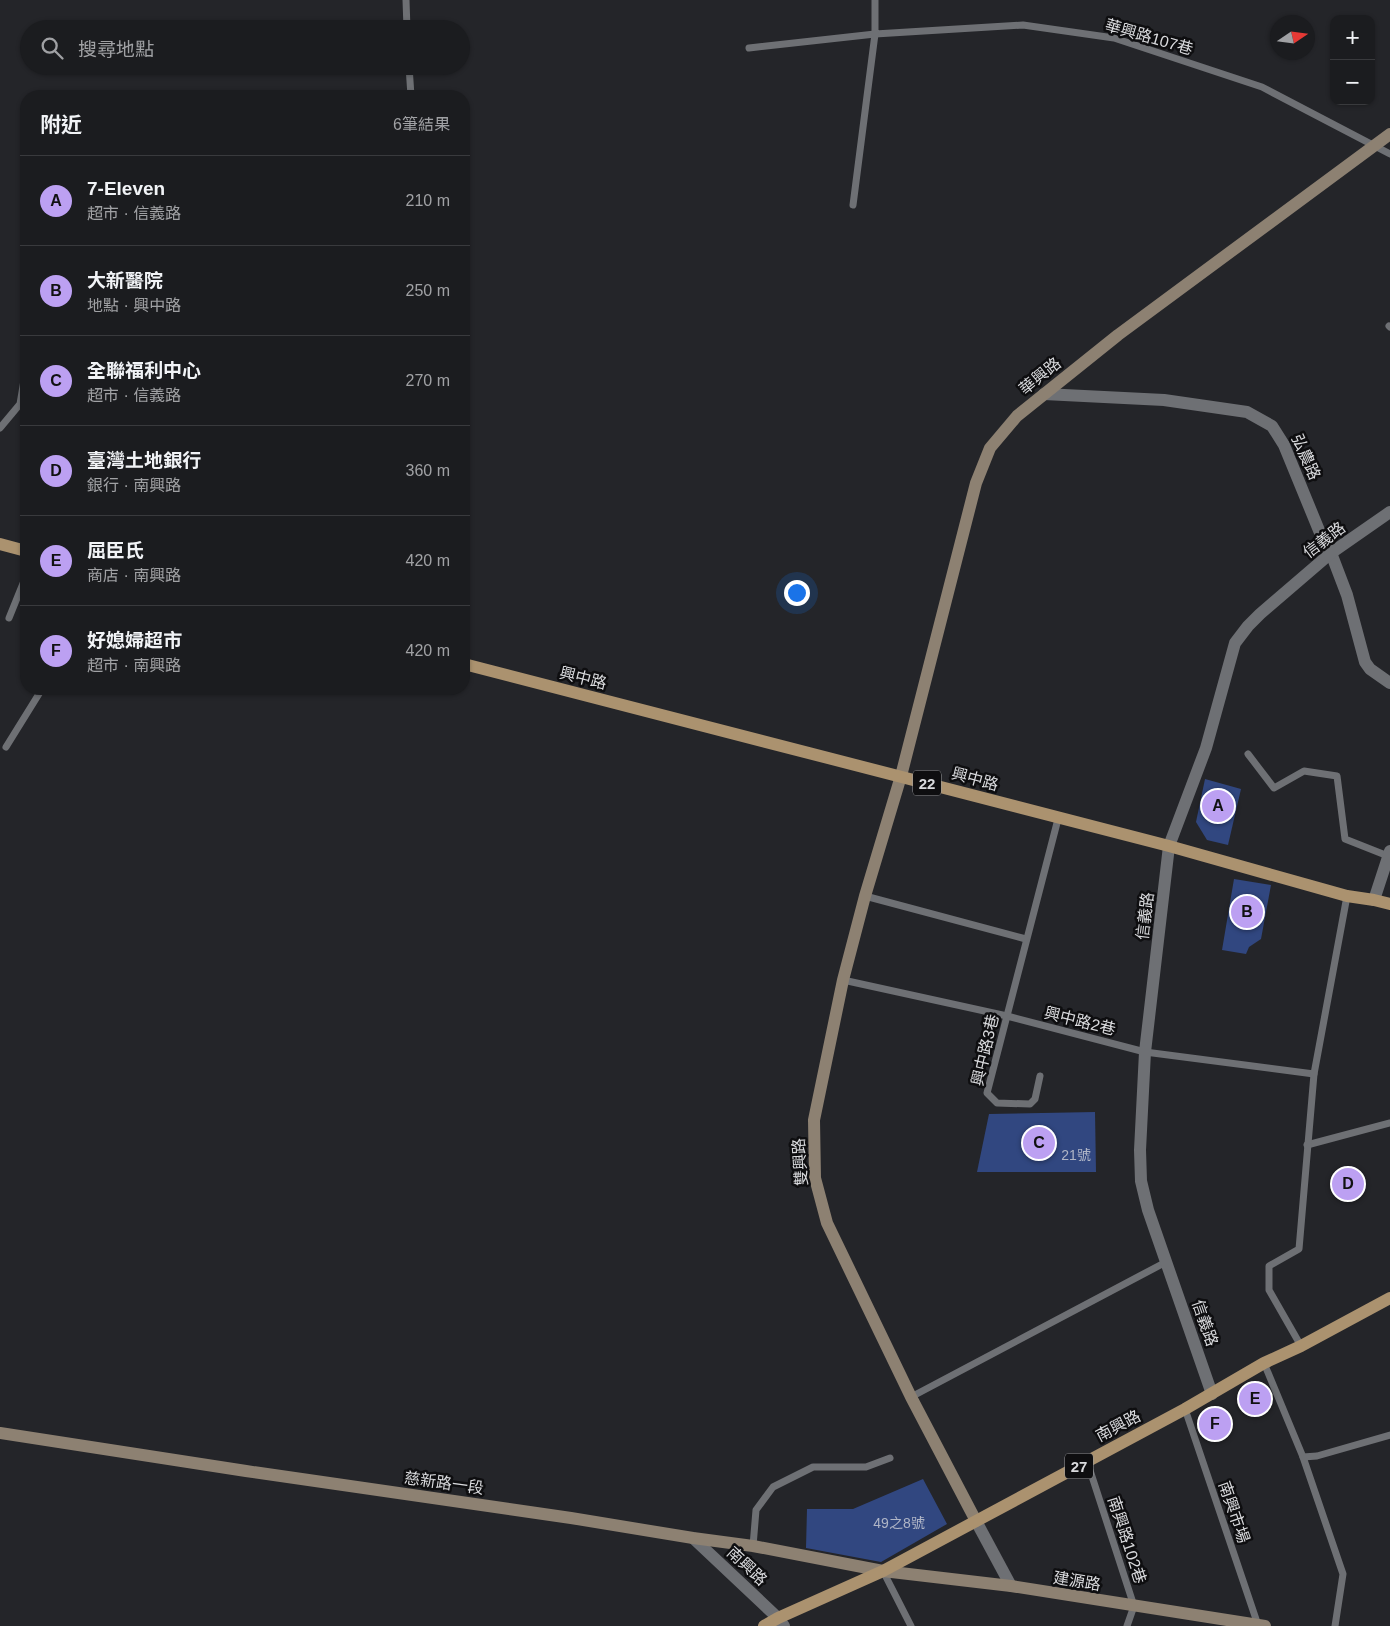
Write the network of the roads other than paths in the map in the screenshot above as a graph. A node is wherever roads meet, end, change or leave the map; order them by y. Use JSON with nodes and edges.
{"nodes":[{"id":1,"x":406,"y":0,"type":"edge"},
{"id":2,"x":875,"y":0,"type":"edge"},
{"id":3,"x":407,"y":20,"type":"edge"},
{"id":4,"x":875,"y":34,"type":"junction"},
{"id":5,"x":749,"y":48,"type":"dead end"},
{"id":6,"x":410,"y":75,"type":"edge"},
{"id":7,"x":411,"y":90,"type":"edge"},
{"id":8,"x":1390,"y":134,"type":"edge"},
{"id":9,"x":1372,"y":146,"type":"junction"},
{"id":10,"x":1390,"y":154,"type":"edge"},
{"id":11,"x":853,"y":205,"type":"dead end"},
{"id":12,"x":1044,"y":394,"type":"junction"},
{"id":13,"x":20,"y":404,"type":"edge"},
{"id":14,"x":0,"y":428,"type":"edge"},
{"id":15,"x":1390,"y":512,"type":"edge"},
{"id":16,"x":0,"y":544,"type":"edge"},
{"id":17,"x":20,"y":549,"type":"edge"},
{"id":18,"x":1331,"y":553,"type":"junction"},
{"id":19,"x":20,"y":591,"type":"edge"},
{"id":20,"x":9,"y":618,"type":"dead end"},
{"id":21,"x":470,"y":666,"type":"edge"},
{"id":22,"x":1390,"y":683,"type":"edge"},
{"id":23,"x":38,"y":695,"type":"edge"},
{"id":24,"x":6,"y":747,"type":"dead end"},
{"id":25,"x":1248,"y":754,"type":"dead end"},
{"id":26,"x":901,"y":776,"type":"junction"},
{"id":27,"x":1058,"y":818,"type":"junction"},
{"id":28,"x":1169,"y":846,"type":"junction"},
{"id":29,"x":1389,"y":853,"type":"edge"},
{"id":30,"x":865,"y":896,"type":"junction"},
{"id":31,"x":1347,"y":896,"type":"junction"},
{"id":32,"x":1374,"y":900,"type":"junction"},
{"id":33,"x":1390,"y":904,"type":"edge"},
{"id":34,"x":1026,"y":939,"type":"junction"},
{"id":35,"x":843,"y":980,"type":"junction"},
{"id":36,"x":1007,"y":1016,"type":"junction"},
{"id":37,"x":1145,"y":1052,"type":"junction"},
{"id":38,"x":1314,"y":1074,"type":"junction"},
{"id":39,"x":1040,"y":1076,"type":"dead end"},
{"id":40,"x":1390,"y":1123,"type":"edge"},
{"id":41,"x":1308,"y":1145,"type":"junction"},
{"id":42,"x":1166,"y":1262,"type":"junction"},
{"id":43,"x":1390,"y":1298,"type":"edge"},
{"id":44,"x":1301,"y":1346,"type":"junction"},
{"id":45,"x":1264,"y":1363,"type":"junction"},
{"id":46,"x":1212,"y":1394,"type":"junction"},
{"id":47,"x":911,"y":1397,"type":"junction"},
{"id":48,"x":1185,"y":1409,"type":"junction"},
{"id":49,"x":0,"y":1434,"type":"edge"},
{"id":50,"x":1390,"y":1435,"type":"edge"},
{"id":51,"x":1303,"y":1457,"type":"junction"},
{"id":52,"x":890,"y":1458,"type":"dead end"},
{"id":53,"x":1087,"y":1461,"type":"junction"},
{"id":54,"x":976,"y":1521,"type":"junction"},
{"id":55,"x":693,"y":1538,"type":"junction"},
{"id":56,"x":753,"y":1546,"type":"junction"},
{"id":57,"x":883,"y":1571,"type":"junction"},
{"id":58,"x":1011,"y":1586,"type":"junction"},
{"id":59,"x":1134,"y":1606,"type":"junction"},
{"id":60,"x":781,"y":1622,"type":"edge"},
{"id":61,"x":1262,"y":1625,"type":"edge"},
{"id":62,"x":764,"y":1626,"type":"edge"},
{"id":63,"x":910,"y":1626,"type":"edge"},
{"id":64,"x":1127,"y":1626,"type":"edge"},
{"id":65,"x":1335,"y":1626,"type":"edge"}],
"edges":[{"from":1,"to":3,"type":"lane"},
{"from":2,"to":4,"type":"lane"},
{"from":4,"to":5,"type":"lane","name":"華興路107巷"},
{"from":4,"to":9,"type":"lane","name":"華興路107巷"},
{"from":4,"to":11,"type":"lane"},
{"from":6,"to":7,"type":"lane"},
{"from":8,"to":9,"type":"main road","name":"華興路"},
{"from":9,"to":10,"type":"lane","name":"華興路107巷"},
{"from":9,"to":12,"type":"main road","name":"華興路"},
{"from":12,"to":18,"type":"street","name":"弘農路"},
{"from":12,"to":26,"type":"main road","name":"華興路"},
{"from":13,"to":14,"type":"lane"},
{"from":15,"to":18,"type":"street","name":"信義路"},
{"from":16,"to":17,"type":"main road"},
{"from":18,"to":22,"type":"street","name":"弘農路"},
{"from":18,"to":28,"type":"street","name":"信義路"},
{"from":19,"to":20,"type":"lane"},
{"from":21,"to":26,"type":"main road","name":"興中路","number":"22"},
{"from":23,"to":24,"type":"lane"},
{"from":25,"to":29,"type":"lane"},
{"from":26,"to":27,"type":"main road","name":"興中路","number":"22"},
{"from":26,"to":30,"type":"main road","name":"雙興路"},
{"from":27,"to":28,"type":"main road","name":"興中路","number":"22"},
{"from":27,"to":34,"type":"lane","name":"興中路3巷"},
{"from":28,"to":31,"type":"main road","name":"興中路","number":"22"},
{"from":28,"to":37,"type":"street","name":"信義路"},
{"from":29,"to":32,"type":"street"},
{"from":30,"to":34,"type":"lane"},
{"from":30,"to":35,"type":"main road","name":"雙興路"},
{"from":31,"to":32,"type":"main road","name":"興中路","number":"22"},
{"from":31,"to":38,"type":"lane"},
{"from":32,"to":33,"type":"main road","name":"興中路","number":"22"},
{"from":34,"to":36,"type":"lane","name":"興中路3巷"},
{"from":35,"to":36,"type":"lane","name":"興中路2巷"},
{"from":35,"to":47,"type":"main road","name":"雙興路"},
{"from":36,"to":37,"type":"lane","name":"興中路2巷"},
{"from":36,"to":39,"type":"lane","name":"興中路3巷"},
{"from":37,"to":38,"type":"lane","name":"興中路2巷"},
{"from":37,"to":42,"type":"street","name":"信義路"},
{"from":38,"to":41,"type":"lane"},
{"from":40,"to":41,"type":"lane"},
{"from":41,"to":44,"type":"lane"},
{"from":42,"to":46,"type":"street","name":"信義路"},
{"from":42,"to":47,"type":"lane"},
{"from":43,"to":44,"type":"main road","name":"南興路","number":"27"},
{"from":44,"to":45,"type":"main road","name":"南興路","number":"27"},
{"from":45,"to":46,"type":"main road","name":"南興路","number":"27"},
{"from":45,"to":51,"type":"lane"},
{"from":46,"to":48,"type":"main road","name":"南興路","number":"27"},
{"from":47,"to":54,"type":"main road","name":"雙興路"},
{"from":48,"to":53,"type":"main road","name":"南興路","number":"27"},
{"from":48,"to":61,"type":"lane","name":"南興市場"},
{"from":49,"to":55,"type":"main road","name":"慈新路一段"},
{"from":50,"to":51,"type":"lane"},
{"from":51,"to":65,"type":"lane"},
{"from":52,"to":56,"type":"lane"},
{"from":53,"to":54,"type":"main road","name":"南興路","number":"27"},
{"from":53,"to":59,"type":"lane","name":"南興路102巷"},
{"from":54,"to":57,"type":"main road","name":"南興路","number":"27"},
{"from":54,"to":58,"type":"street"},
{"from":55,"to":56,"type":"main road","name":"慈新路一段"},
{"from":55,"to":60,"type":"street","name":"南興路"},
{"from":56,"to":57,"type":"main road","name":"慈新路一段"},
{"from":57,"to":58,"type":"main road","name":"建源路"},
{"from":57,"to":60,"type":"main road","name":"南興路","number":"27"},
{"from":57,"to":63,"type":"lane"},
{"from":58,"to":59,"type":"main road","name":"建源路"},
{"from":59,"to":61,"type":"main road","name":"建源路"},
{"from":59,"to":64,"type":"lane","name":"南興路102巷"},
{"from":60,"to":62,"type":"main road","name":"南興路","number":"27"}]}
